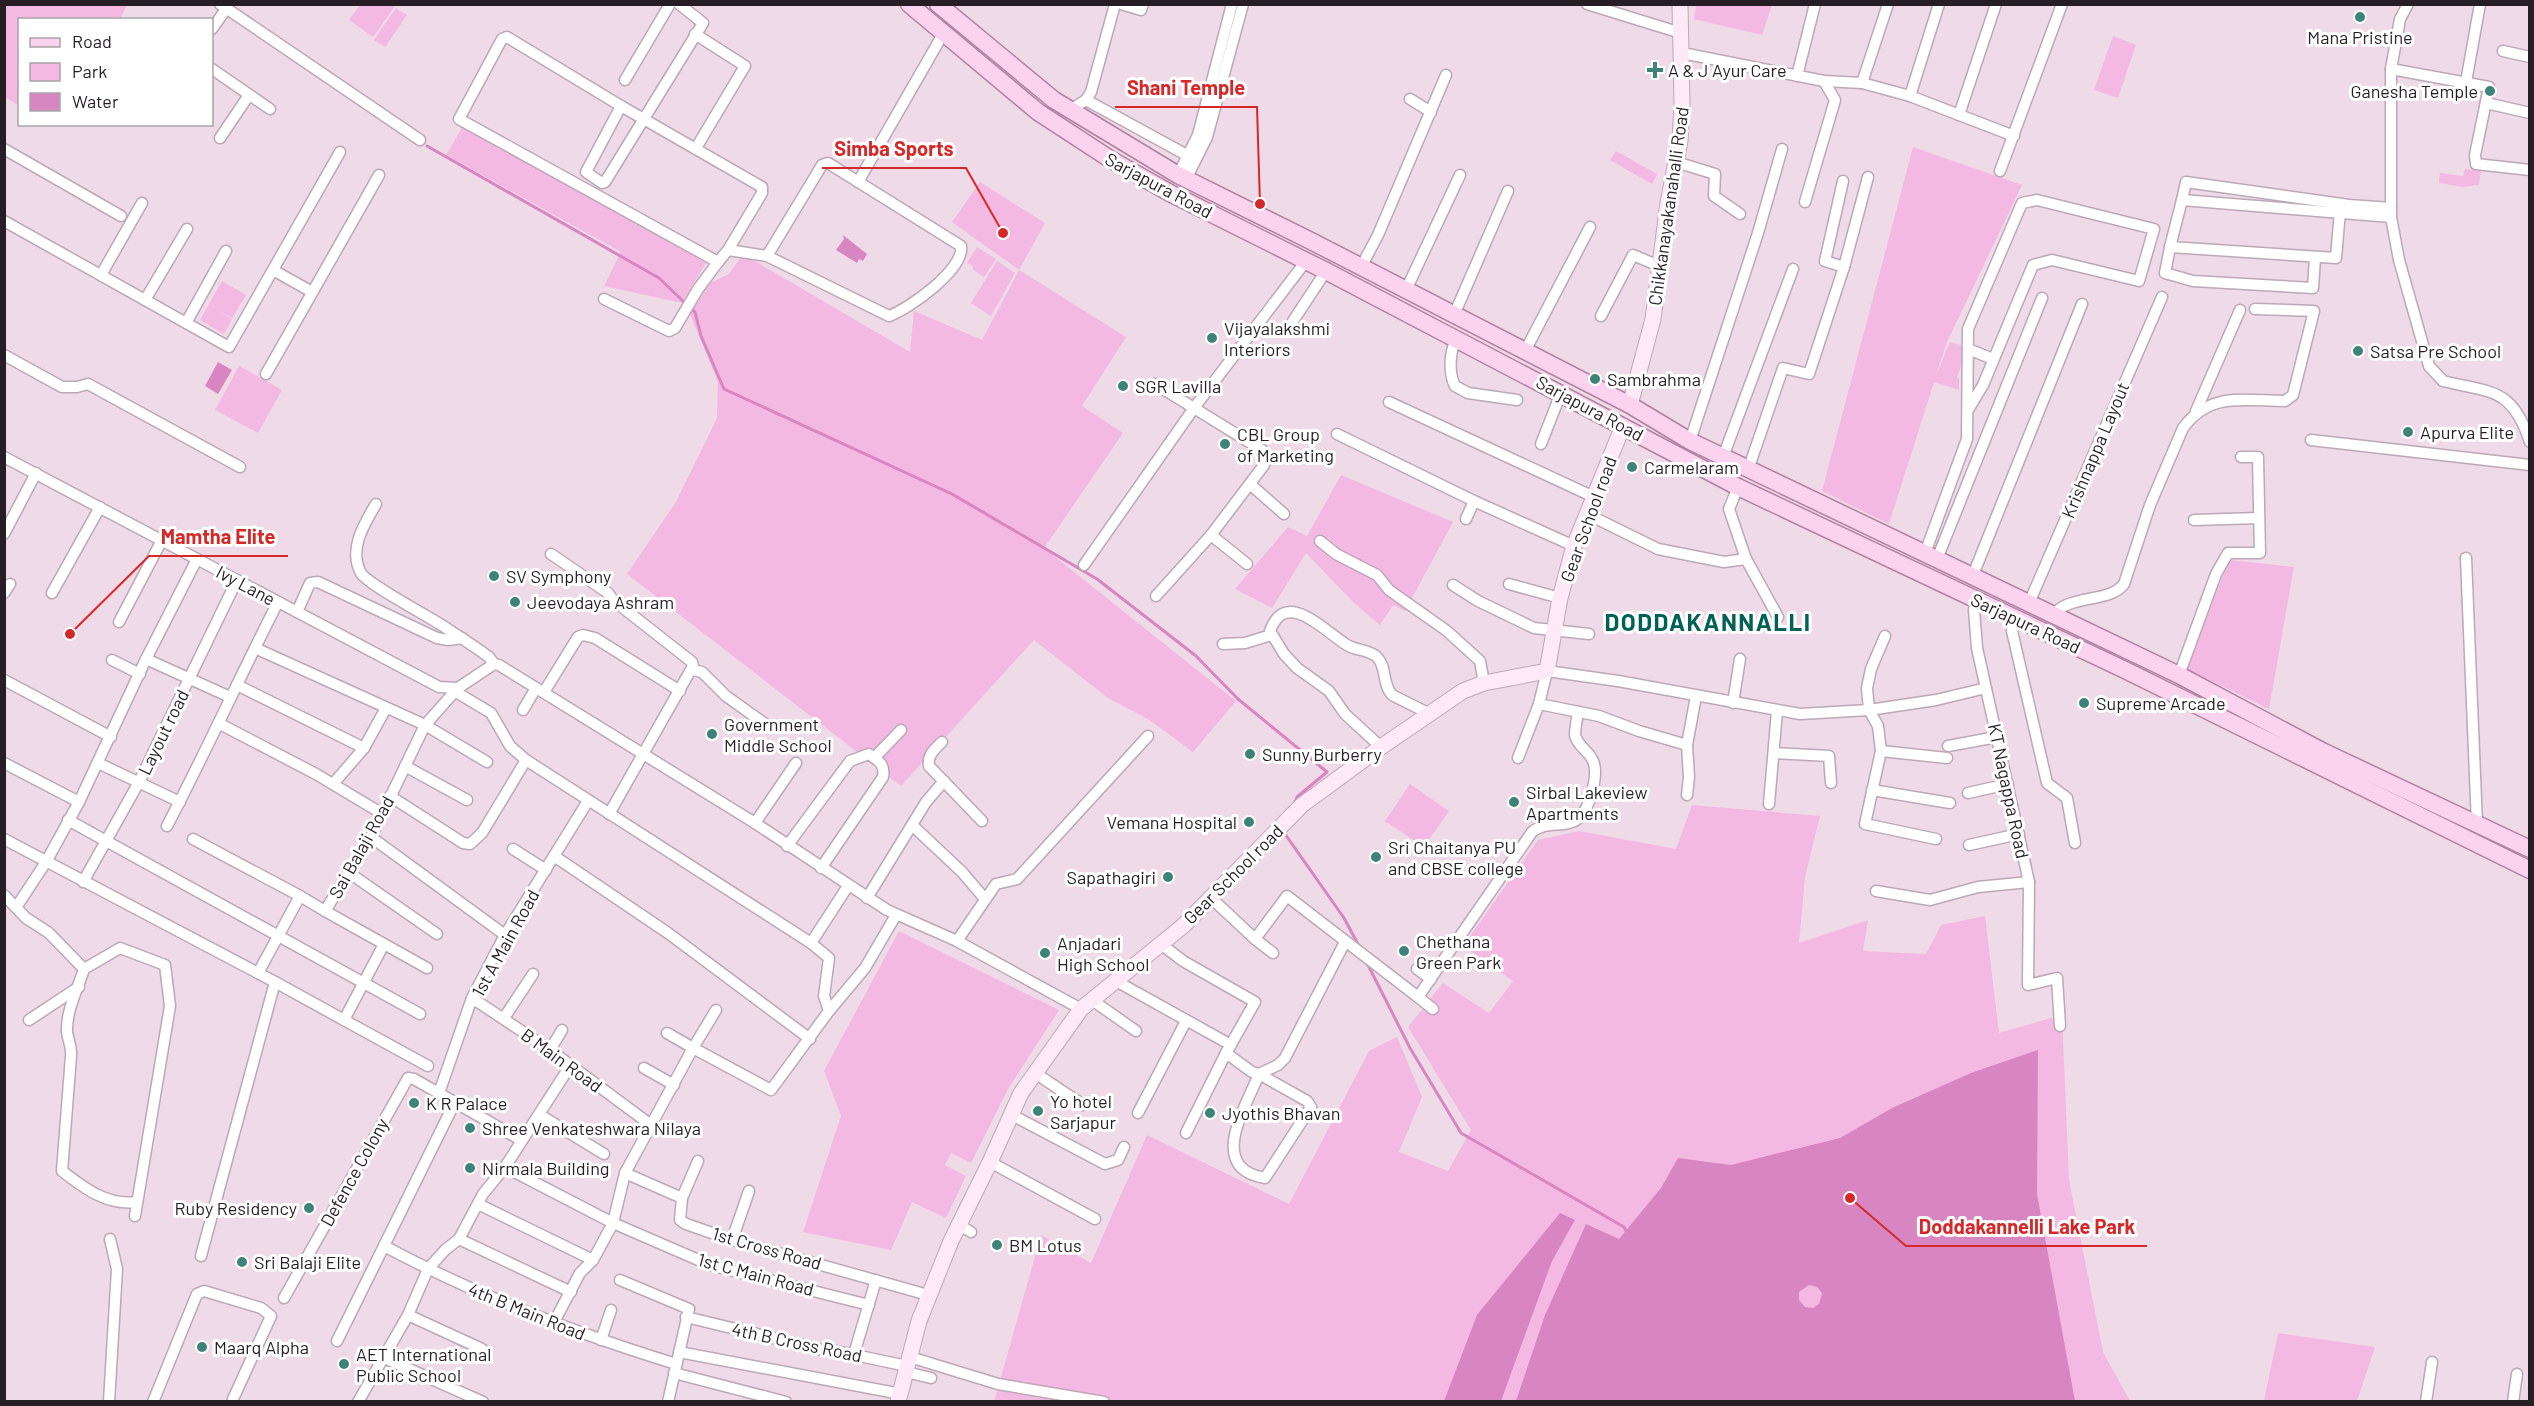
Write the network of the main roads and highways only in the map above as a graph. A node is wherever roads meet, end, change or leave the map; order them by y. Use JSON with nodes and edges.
{"nodes":[{"id":1,"x":909,"y":4,"type":"edge"},
{"id":2,"x":938,"y":4,"type":"edge"},
{"id":3,"x":1680,"y":4,"type":"edge"},
{"id":4,"x":1630,"y":405,"type":"junction"},
{"id":5,"x":1623,"y":426,"type":"junction"},
{"id":6,"x":2284,"y":739,"type":"junction"},
{"id":7,"x":2529,"y":849,"type":"edge"},
{"id":8,"x":2529,"y":870,"type":"edge"},
{"id":9,"x":899,"y":1398,"type":"edge"}],
"edges":[{"from":1,"to":5,"type":"main road","name":"Sarjapura Road"},
{"from":2,"to":4,"type":"main road","name":"Sarjapura Road"},
{"from":3,"to":4,"type":"main road","name":"Chikkanayakanahalli Road"},
{"from":4,"to":6,"type":"main road","name":"Sarjapura Road"},
{"from":5,"to":6,"type":"main road","name":"Sarjapura Road"},
{"from":5,"to":9,"type":"main road","name":"Gear School road"},
{"from":6,"to":7,"type":"main road","name":"Sarjapura Road"},
{"from":6,"to":8,"type":"main road","name":"Sarjapura Road"}]}
